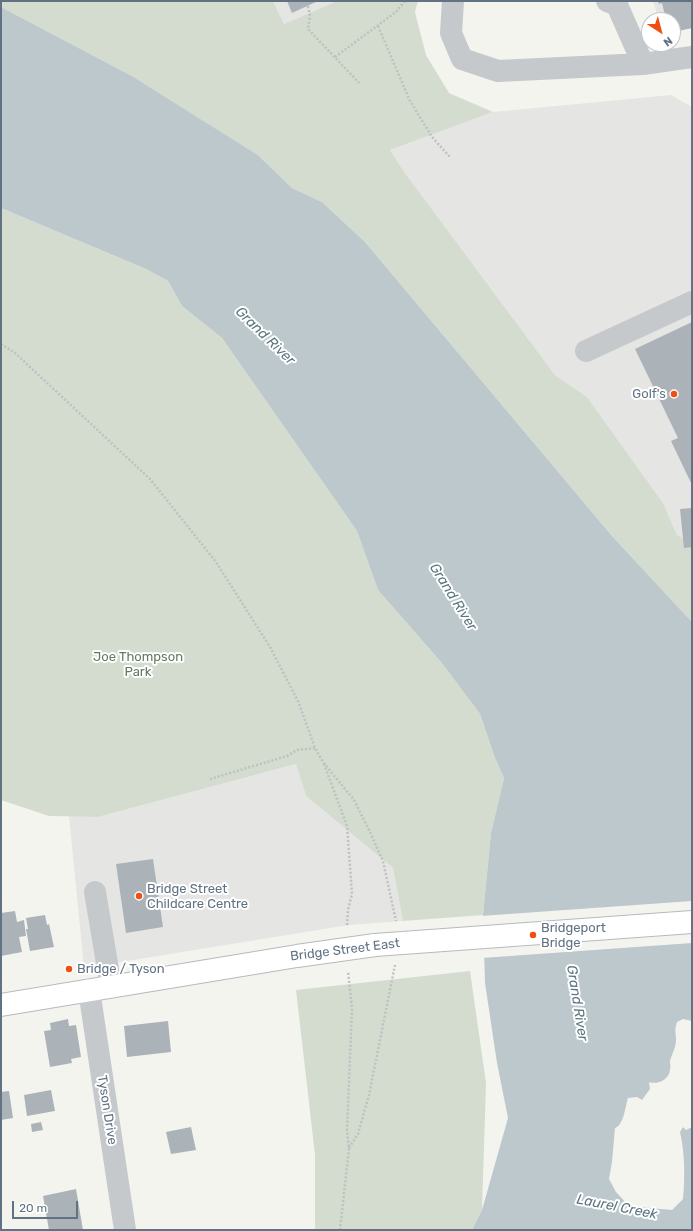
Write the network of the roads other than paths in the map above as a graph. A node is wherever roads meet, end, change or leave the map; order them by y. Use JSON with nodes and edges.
{"nodes":[{"id":1,"x":453,"y":1,"type":"edge"},
{"id":2,"x":607,"y":1,"type":"edge"},
{"id":3,"x":692,"y":57,"type":"edge"},
{"id":4,"x":643,"y":64,"type":"junction"},
{"id":5,"x":692,"y":302,"type":"edge"},
{"id":6,"x":586,"y":351,"type":"dead end"},
{"id":7,"x":95,"y":892,"type":"dead end"},
{"id":8,"x":692,"y":922,"type":"edge"},
{"id":9,"x":111,"y":987,"type":"junction"},
{"id":10,"x":89,"y":990,"type":"junction"},
{"id":11,"x":1,"y":1005,"type":"edge"},
{"id":12,"x":125,"y":1230,"type":"edge"}],
"edges":[{"from":1,"to":4,"type":"street"},
{"from":2,"to":4,"type":"street"},
{"from":3,"to":4,"type":"street"},
{"from":5,"to":6,"type":"street"},
{"from":7,"to":9,"type":"street"},
{"from":8,"to":9,"type":"main road","name":"Bridge Street East","bridge":true},
{"from":9,"to":10,"type":"main road","name":"Bridge Street East"},
{"from":10,"to":11,"type":"main road","name":"Bridge Street East"},
{"from":10,"to":12,"type":"street","name":"Tyson Drive"}]}
